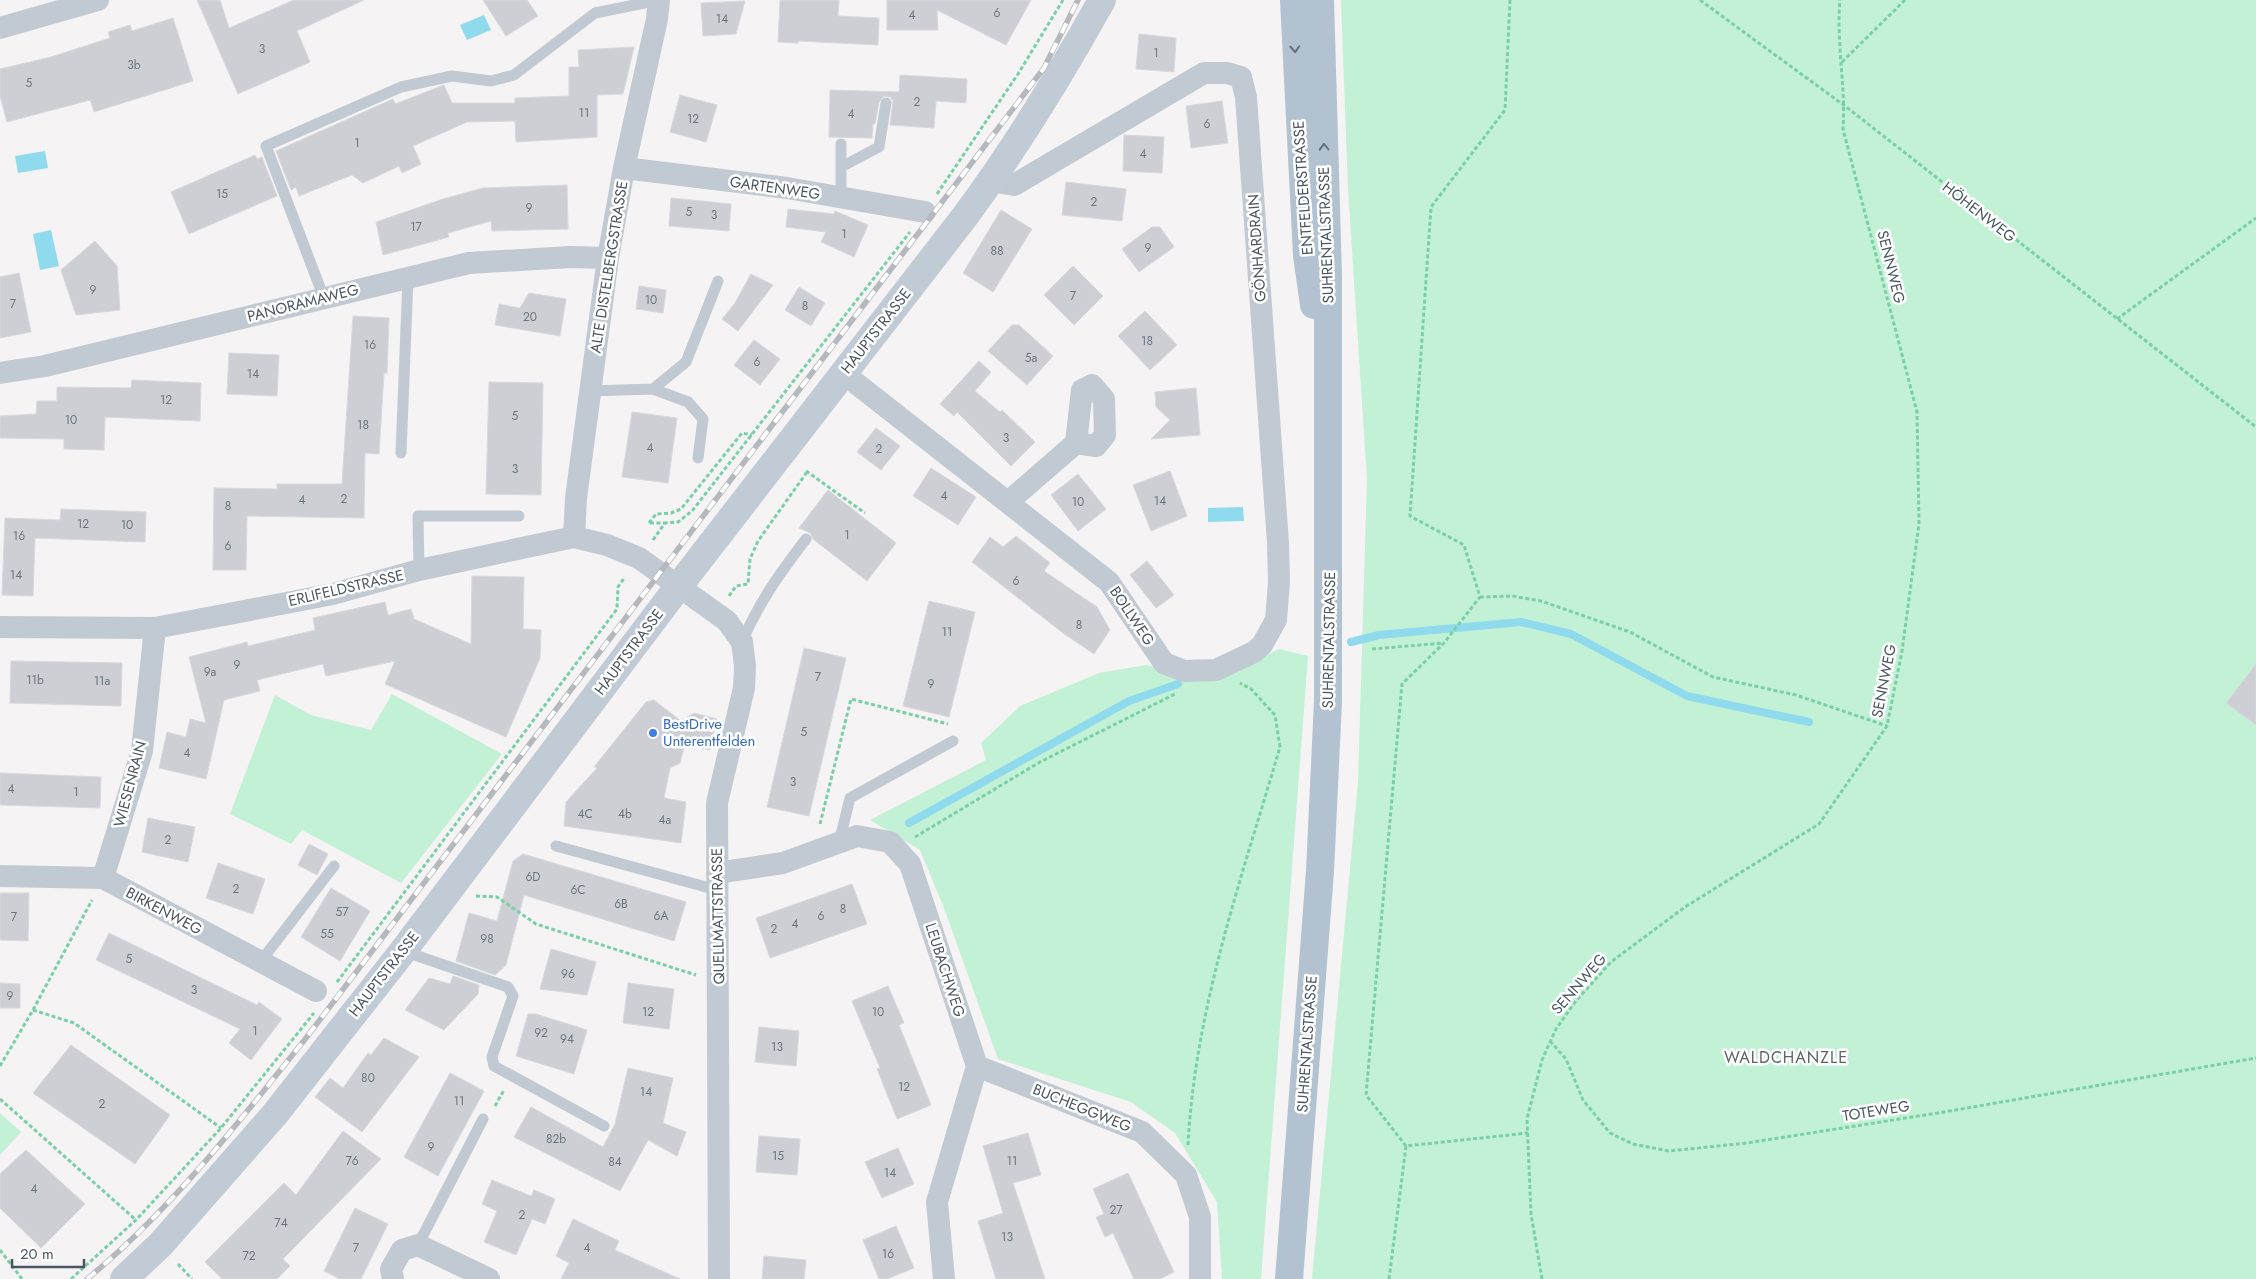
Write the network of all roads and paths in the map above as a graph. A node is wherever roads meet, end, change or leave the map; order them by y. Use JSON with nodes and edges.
{"nodes":[{"id":1,"x":98,"y":0,"type":"edge"},
{"id":2,"x":658,"y":0,"type":"edge"},
{"id":3,"x":1063,"y":0,"type":"edge"},
{"id":4,"x":1102,"y":0,"type":"edge"},
{"id":5,"x":1294,"y":0,"type":"edge"},
{"id":6,"x":1320,"y":0,"type":"edge"},
{"id":7,"x":1510,"y":0,"type":"edge"},
{"id":8,"x":1700,"y":0,"type":"edge"},
{"id":9,"x":1840,"y":0,"type":"edge"},
{"id":10,"x":1905,"y":0,"type":"edge"},
{"id":11,"x":71,"y":4,"type":"edge"},
{"id":12,"x":0,"y":28,"type":"edge"},
{"id":13,"x":1842,"y":63,"type":"junction"},
{"id":14,"x":886,"y":103,"type":"dead end"},
{"id":15,"x":1845,"y":106,"type":"junction"},
{"id":16,"x":841,"y":144,"type":"dead end"},
{"id":17,"x":841,"y":167,"type":"junction"},
{"id":18,"x":624,"y":168,"type":"junction"},
{"id":19,"x":991,"y":181,"type":"junction"},
{"id":20,"x":841,"y":197,"type":"junction"},
{"id":21,"x":925,"y":212,"type":"junction"},
{"id":22,"x":2256,"y":218,"type":"edge"},
{"id":23,"x":608,"y":258,"type":"junction"},
{"id":24,"x":408,"y":278,"type":"junction"},
{"id":25,"x":718,"y":281,"type":"dead end"},
{"id":26,"x":324,"y":298,"type":"junction"},
{"id":27,"x":2117,"y":320,"type":"junction"},
{"id":28,"x":0,"y":372,"type":"edge"},
{"id":29,"x":843,"y":373,"type":"junction"},
{"id":30,"x":653,"y":389,"type":"junction"},
{"id":31,"x":590,"y":391,"type":"junction"},
{"id":32,"x":1329,"y":405,"type":"junction"},
{"id":33,"x":2256,"y":427,"type":"edge"},
{"id":34,"x":752,"y":435,"type":"junction"},
{"id":35,"x":1076,"y":443,"type":"dead end"},
{"id":36,"x":401,"y":453,"type":"dead end"},
{"id":37,"x":698,"y":458,"type":"dead end"},
{"id":38,"x":800,"y":466,"type":"dead end"},
{"id":39,"x":807,"y":472,"type":"junction"},
{"id":40,"x":1008,"y":502,"type":"junction"},
{"id":41,"x":865,"y":513,"type":"dead end"},
{"id":42,"x":519,"y":516,"type":"dead end"},
{"id":43,"x":665,"y":523,"type":"junction"},
{"id":44,"x":574,"y":537,"type":"junction"},
{"id":45,"x":806,"y":539,"type":"dead end"},
{"id":46,"x":639,"y":558,"type":"junction"},
{"id":47,"x":419,"y":570,"type":"junction"},
{"id":48,"x":741,"y":586,"type":"dead end"},
{"id":49,"x":678,"y":587,"type":"junction"},
{"id":50,"x":1480,"y":597,"type":"junction"},
{"id":51,"x":0,"y":626,"type":"edge"},
{"id":52,"x":155,"y":628,"type":"junction"},
{"id":53,"x":742,"y":642,"type":"junction"},
{"id":54,"x":1444,"y":643,"type":"junction"},
{"id":55,"x":1372,"y":649,"type":"dead end"},
{"id":56,"x":1216,"y":670,"type":"junction"},
{"id":57,"x":1887,"y":726,"type":"junction"},
{"id":58,"x":953,"y":741,"type":"joint"},
{"id":59,"x":839,"y":843,"type":"junction"},
{"id":60,"x":556,"y":846,"type":"dead end"},
{"id":61,"x":897,"y":848,"type":"junction"},
{"id":62,"x":814,"y":852,"type":"junction"},
{"id":63,"x":334,"y":866,"type":"dead end"},
{"id":64,"x":0,"y":876,"type":"edge"},
{"id":65,"x":103,"y":878,"type":"junction"},
{"id":66,"x":717,"y":882,"type":"junction"},
{"id":67,"x":450,"y":888,"type":"junction"},
{"id":68,"x":403,"y":951,"type":"junction"},
{"id":69,"x":261,"y":962,"type":"junction"},
{"id":70,"x":718,"y":982,"type":"junction"},
{"id":71,"x":322,"y":996,"type":"junction"},
{"id":72,"x":34,"y":1010,"type":"junction"},
{"id":73,"x":1550,"y":1041,"type":"junction"},
{"id":74,"x":2256,"y":1058,"type":"edge"},
{"id":75,"x":0,"y":1066,"type":"edge"},
{"id":76,"x":977,"y":1066,"type":"junction"},
{"id":77,"x":512,"y":1076,"type":"junction"},
{"id":78,"x":0,"y":1099,"type":"edge"},
{"id":79,"x":483,"y":1119,"type":"joint"},
{"id":80,"x":604,"y":1126,"type":"dead end"},
{"id":81,"x":222,"y":1128,"type":"junction"},
{"id":82,"x":1528,"y":1133,"type":"junction"},
{"id":83,"x":1406,"y":1146,"type":"junction"},
{"id":84,"x":1186,"y":1175,"type":"junction"},
{"id":85,"x":136,"y":1220,"type":"junction"},
{"id":86,"x":418,"y":1245,"type":"junction"},
{"id":87,"x":0,"y":1250,"type":"edge"},
{"id":88,"x":448,"y":1270,"type":"edge"},
{"id":89,"x":22,"y":1279,"type":"edge"},
{"id":90,"x":72,"y":1279,"type":"edge"},
{"id":91,"x":124,"y":1279,"type":"edge"},
{"id":92,"x":393,"y":1279,"type":"edge"},
{"id":93,"x":489,"y":1279,"type":"edge"},
{"id":94,"x":720,"y":1279,"type":"edge"},
{"id":95,"x":944,"y":1279,"type":"edge"},
{"id":96,"x":1200,"y":1279,"type":"edge"},
{"id":97,"x":1289,"y":1279,"type":"edge"},
{"id":98,"x":1390,"y":1279,"type":"edge"},
{"id":99,"x":1542,"y":1279,"type":"edge"}],
"edges":[{"from":1,"to":11,"type":"street"},
{"from":2,"to":18,"type":"street","name":"ALTE DISTELBERGSTRASSE"},
{"from":2,"to":26,"type":"lane"},
{"from":3,"to":21,"type":"path"},
{"from":4,"to":19,"type":"main road","name":"HAUPTSTRASSE"},
{"from":5,"to":32,"type":"main road","name":"ENTFELDERSTRASSE","one_way":true},
{"from":32,"to":6,"type":"main road","name":"SUHRENTALSTRASSE","one_way":true},
{"from":7,"to":50,"type":"path"},
{"from":8,"to":15,"type":"path","name":"HÖHENWEG"},
{"from":9,"to":13,"type":"path","name":"SENNWEG"},
{"from":10,"to":13,"type":"path"},
{"from":11,"to":12,"type":"street"},
{"from":13,"to":15,"type":"path","name":"SENNWEG"},
{"from":14,"to":17,"type":"lane"},
{"from":15,"to":27,"type":"path","name":"HÖHENWEG"},
{"from":15,"to":57,"type":"path","name":"SENNWEG"},
{"from":16,"to":17,"type":"lane"},
{"from":17,"to":20,"type":"lane"},
{"from":18,"to":20,"type":"street","name":"GARTENWEG"},
{"from":18,"to":23,"type":"street","name":"ALTE DISTELBERGSTRASSE"},
{"from":19,"to":29,"type":"main road","name":"HAUPTSTRASSE"},
{"from":19,"to":56,"type":"street","name":"GÖNHARDRAIN"},
{"from":20,"to":21,"type":"street","name":"GARTENWEG"},
{"from":21,"to":34,"type":"path"},
{"from":22,"to":27,"type":"path"},
{"from":23,"to":24,"type":"street","name":"PANORAMAWEG"},
{"from":23,"to":31,"type":"street","name":"ALTE DISTELBERGSTRASSE"},
{"from":24,"to":26,"type":"street","name":"PANORAMAWEG"},
{"from":24,"to":36,"type":"lane"},
{"from":25,"to":30,"type":"lane"},
{"from":26,"to":28,"type":"street","name":"PANORAMAWEG"},
{"from":27,"to":33,"type":"path","name":"HÖHENWEG"},
{"from":29,"to":40,"type":"street","name":"BOLLWEG"},
{"from":29,"to":49,"type":"main road","name":"HAUPTSTRASSE"},
{"from":30,"to":31,"type":"lane"},
{"from":30,"to":37,"type":"lane"},
{"from":31,"to":44,"type":"street","name":"ALTE DISTELBERGSTRASSE"},
{"from":32,"to":97,"type":"main road","name":"SUHRENTALSTRASSE"},
{"from":34,"to":43,"type":"path"},
{"from":34,"to":43,"type":"path"},
{"from":35,"to":40,"type":"street"},
{"from":38,"to":39,"type":"path"},
{"from":39,"to":41,"type":"path"},
{"from":39,"to":48,"type":"path"},
{"from":40,"to":56,"type":"street","name":"BOLLWEG"},
{"from":42,"to":47,"type":"lane"},
{"from":43,"to":46,"type":"path"},
{"from":44,"to":46,"type":"street","name":"ERLIFELDSTRASSE"},
{"from":44,"to":47,"type":"street","name":"ERLIFELDSTRASSE"},
{"from":45,"to":53,"type":"lane"},
{"from":46,"to":49,"type":"street","name":"ERLIFELDSTRASSE"},
{"from":46,"to":71,"type":"path"},
{"from":47,"to":52,"type":"street","name":"ERLIFELDSTRASSE"},
{"from":49,"to":53,"type":"street","name":"QUELLMATTSTRASSE"},
{"from":49,"to":67,"type":"main road","name":"HAUPTSTRASSE"},
{"from":50,"to":54,"type":"path"},
{"from":50,"to":57,"type":"path"},
{"from":51,"to":52,"type":"street","name":"ERLIFELDSTRASSE"},
{"from":52,"to":65,"type":"street","name":"WIESENRAIN"},
{"from":53,"to":66,"type":"street","name":"QUELLMATTSTRASSE"},
{"from":54,"to":55,"type":"path"},
{"from":54,"to":83,"type":"path"},
{"from":56,"to":61,"type":"path"},
{"from":56,"to":84,"type":"path"},
{"from":57,"to":73,"type":"path","name":"SENNWEG"},
{"from":58,"to":59,"type":"lane"},
{"from":58,"to":62,"type":"path"},
{"from":59,"to":61,"type":"street"},
{"from":59,"to":62,"type":"street"},
{"from":60,"to":66,"type":"lane"},
{"from":61,"to":76,"type":"street","name":"LEUBACHWEG"},
{"from":62,"to":66,"type":"street"},
{"from":63,"to":69,"type":"lane"},
{"from":64,"to":65,"type":"street","name":"BIRKENWEG"},
{"from":65,"to":69,"type":"street","name":"BIRKENWEG"},
{"from":65,"to":72,"type":"path"},
{"from":66,"to":70,"type":"street","name":"QUELLMATTSTRASSE"},
{"from":67,"to":68,"type":"main road","name":"HAUPTSTRASSE"},
{"from":67,"to":70,"type":"path"},
{"from":68,"to":77,"type":"lane"},
{"from":68,"to":91,"type":"main road","name":"HAUPTSTRASSE"},
{"from":69,"to":71,"type":"street","name":"BIRKENWEG"},
{"from":70,"to":94,"type":"street","name":"QUELLMATTSTRASSE"},
{"from":71,"to":81,"type":"path"},
{"from":72,"to":75,"type":"path"},
{"from":72,"to":81,"type":"path"},
{"from":73,"to":74,"type":"path","name":"TOTEWEG"},
{"from":73,"to":82,"type":"path","name":"SENNWEG"},
{"from":76,"to":84,"type":"street","name":"BUCHEGGWEG"},
{"from":76,"to":95,"type":"street"},
{"from":77,"to":79,"type":"path"},
{"from":77,"to":80,"type":"lane"},
{"from":78,"to":85,"type":"path"},
{"from":79,"to":86,"type":"lane"},
{"from":81,"to":85,"type":"path"},
{"from":82,"to":83,"type":"path"},
{"from":82,"to":99,"type":"path","name":"SENNWEG"},
{"from":83,"to":98,"type":"path"},
{"from":84,"to":96,"type":"street","name":"BUCHEGGWEG"},
{"from":85,"to":90,"type":"path"},
{"from":86,"to":88,"type":"street"},
{"from":86,"to":92,"type":"street"},
{"from":87,"to":89,"type":"path"},
{"from":88,"to":93,"type":"street"}]}
